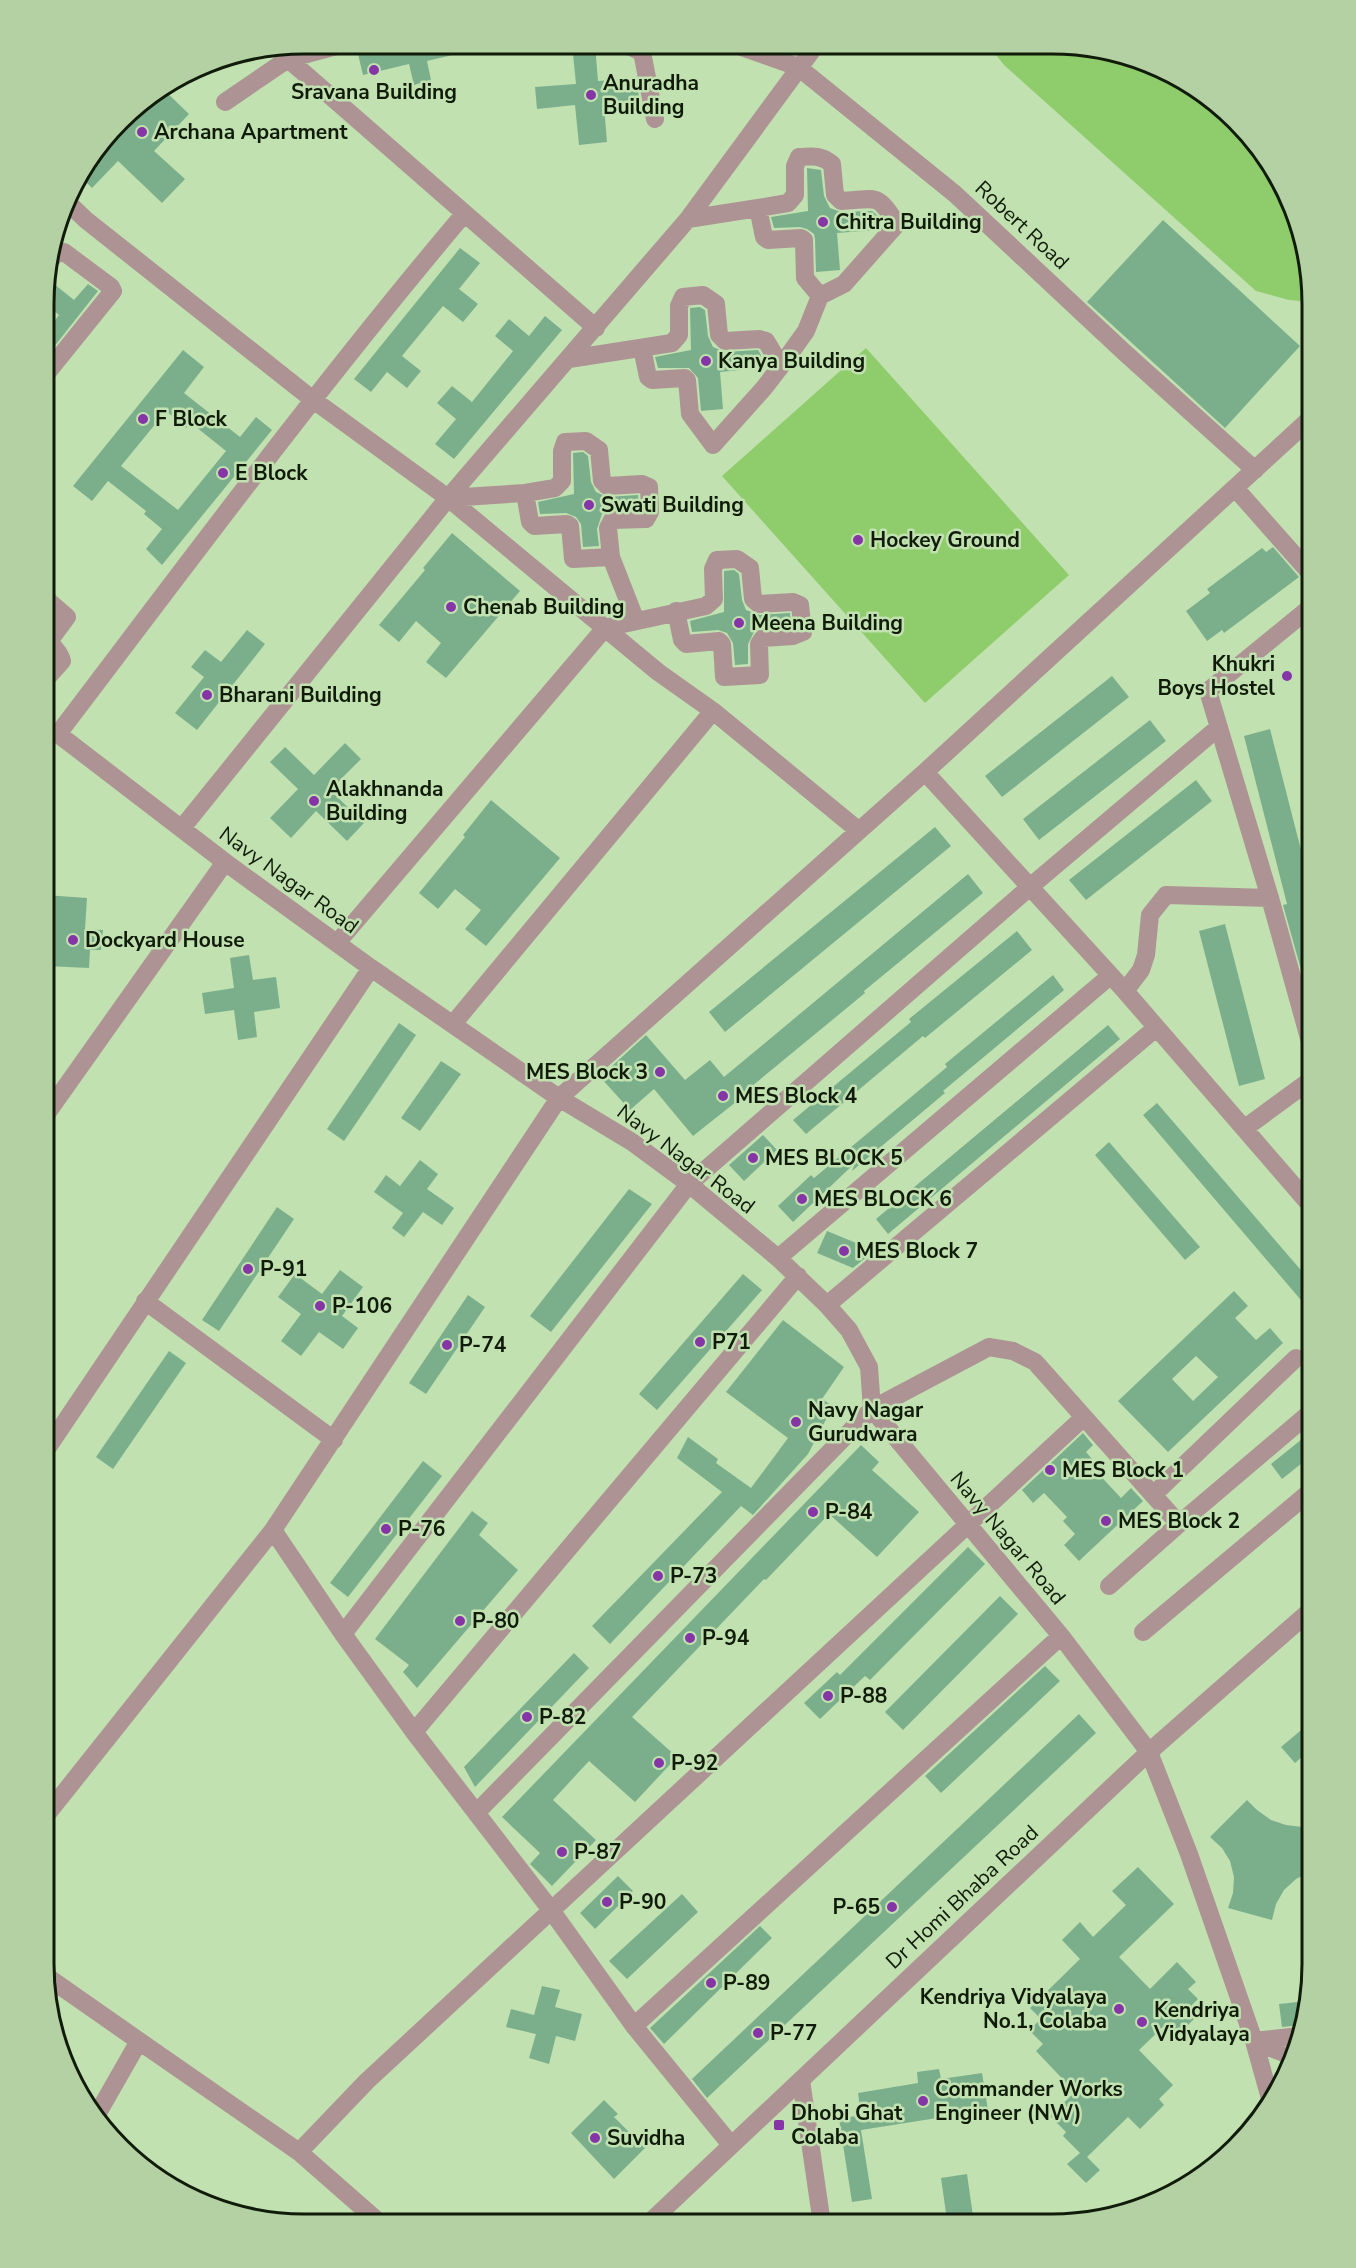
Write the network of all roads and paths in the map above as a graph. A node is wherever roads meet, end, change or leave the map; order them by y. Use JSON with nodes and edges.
{"nodes":[{"id":1,"x":307,"y":54,"type":"edge"},
{"id":2,"x":642,"y":54,"type":"edge"},
{"id":3,"x":761,"y":54,"type":"edge"},
{"id":4,"x":809,"y":54,"type":"edge"},
{"id":5,"x":288,"y":59,"type":"junction"},
{"id":6,"x":798,"y":67,"type":"junction"},
{"id":7,"x":225,"y":102,"type":"dead end"},
{"id":8,"x":655,"y":119,"type":"dead end"},
{"id":9,"x":73,"y":208,"type":"edge"},
{"id":10,"x":758,"y":208,"type":"junction"},
{"id":11,"x":464,"y":214,"type":"junction"},
{"id":12,"x":688,"y":219,"type":"junction"},
{"id":13,"x":60,"y":252,"type":"edge"},
{"id":14,"x":820,"y":296,"type":"junction"},
{"id":15,"x":596,"y":328,"type":"junction"},
{"id":16,"x":642,"y":348,"type":"junction"},
{"id":17,"x":569,"y":359,"type":"junction"},
{"id":18,"x":54,"y":364,"type":"edge"},
{"id":19,"x":781,"y":366,"type":"junction"},
{"id":20,"x":312,"y":399,"type":"junction"},
{"id":21,"x":1302,"y":426,"type":"edge"},
{"id":22,"x":1255,"y":470,"type":"junction"},
{"id":23,"x":1235,"y":488,"type":"junction"},
{"id":24,"x":525,"y":493,"type":"junction"},
{"id":25,"x":448,"y":498,"type":"junction"},
{"id":26,"x":611,"y":557,"type":"junction"},
{"id":27,"x":1302,"y":564,"type":"edge"},
{"id":28,"x":54,"y":606,"type":"edge"},
{"id":29,"x":676,"y":611,"type":"junction"},
{"id":30,"x":1302,"y":614,"type":"edge"},
{"id":31,"x":636,"y":621,"type":"junction"},
{"id":32,"x":605,"y":628,"type":"junction"},
{"id":33,"x":54,"y":634,"type":"edge"},
{"id":34,"x":54,"y":647,"type":"edge"},
{"id":35,"x":54,"y":670,"type":"edge"},
{"id":36,"x":713,"y":711,"type":"junction"},
{"id":37,"x":1219,"y":727,"type":"junction"},
{"id":38,"x":925,"y":772,"type":"junction"},
{"id":39,"x":182,"y":828,"type":"junction"},
{"id":40,"x":858,"y":830,"type":"junction"},
{"id":41,"x":225,"y":862,"type":"junction"},
{"id":42,"x":1031,"y":886,"type":"junction"},
{"id":43,"x":1270,"y":897,"type":"junction"},
{"id":44,"x":337,"y":943,"type":"junction"},
{"id":45,"x":371,"y":968,"type":"junction"},
{"id":46,"x":1110,"y":976,"type":"junction"},
{"id":47,"x":1125,"y":992,"type":"junction"},
{"id":48,"x":1302,"y":1013,"type":"edge"},
{"id":49,"x":453,"y":1024,"type":"junction"},
{"id":50,"x":1156,"y":1028,"type":"junction"},
{"id":51,"x":1302,"y":1086,"type":"edge"},
{"id":52,"x":560,"y":1098,"type":"junction"},
{"id":53,"x":54,"y":1103,"type":"edge"},
{"id":54,"x":1245,"y":1128,"type":"junction"},
{"id":55,"x":688,"y":1184,"type":"junction"},
{"id":56,"x":1302,"y":1195,"type":"edge"},
{"id":57,"x":778,"y":1258,"type":"junction"},
{"id":58,"x":798,"y":1276,"type":"junction"},
{"id":59,"x":145,"y":1301,"type":"junction"},
{"id":60,"x":828,"y":1305,"type":"junction"},
{"id":61,"x":1296,"y":1358,"type":"dead end"},
{"id":62,"x":872,"y":1409,"type":"junction"},
{"id":63,"x":1084,"y":1417,"type":"junction"},
{"id":64,"x":1302,"y":1419,"type":"edge"},
{"id":65,"x":54,"y":1438,"type":"edge"},
{"id":66,"x":334,"y":1440,"type":"junction"},
{"id":67,"x":1153,"y":1495,"type":"junction"},
{"id":68,"x":1302,"y":1498,"type":"edge"},
{"id":69,"x":967,"y":1523,"type":"junction"},
{"id":70,"x":1179,"y":1524,"type":"junction"},
{"id":71,"x":273,"y":1530,"type":"junction"},
{"id":72,"x":1109,"y":1586,"type":"dead end"},
{"id":73,"x":1302,"y":1618,"type":"edge"},
{"id":74,"x":1143,"y":1632,"type":"dead end"},
{"id":75,"x":343,"y":1634,"type":"junction"},
{"id":76,"x":1061,"y":1636,"type":"junction"},
{"id":77,"x":414,"y":1732,"type":"junction"},
{"id":78,"x":1149,"y":1752,"type":"junction"},
{"id":79,"x":54,"y":1805,"type":"edge"},
{"id":80,"x":476,"y":1813,"type":"junction"},
{"id":81,"x":551,"y":1910,"type":"junction"},
{"id":82,"x":55,"y":1982,"type":"edge"},
{"id":83,"x":634,"y":2026,"type":"junction"},
{"id":84,"x":1291,"y":2037,"type":"edge"},
{"id":85,"x":1254,"y":2041,"type":"junction"},
{"id":86,"x":139,"y":2042,"type":"junction"},
{"id":87,"x":1286,"y":2054,"type":"edge"},
{"id":88,"x":801,"y":2080,"type":"junction"},
{"id":89,"x":1268,"y":2091,"type":"edge"},
{"id":90,"x":100,"y":2109,"type":"edge"},
{"id":91,"x":731,"y":2145,"type":"junction"},
{"id":92,"x":299,"y":2152,"type":"junction"},
{"id":93,"x":370,"y":2214,"type":"edge"},
{"id":94,"x":658,"y":2214,"type":"edge"},
{"id":95,"x":821,"y":2214,"type":"edge"}],
"edges":[{"from":1,"to":5,"type":"street"},
{"from":2,"to":8,"type":"street"},
{"from":3,"to":6,"type":"street","name":"Robert Road"},
{"from":4,"to":6,"type":"street"},
{"from":5,"to":7,"type":"street"},
{"from":5,"to":11,"type":"street"},
{"from":6,"to":12,"type":"street"},
{"from":6,"to":22,"type":"street","name":"Robert Road"},
{"from":9,"to":20,"type":"street"},
{"from":10,"to":12,"type":"street"},
{"from":10,"to":14,"type":"street"},
{"from":10,"to":14,"type":"street"},
{"from":11,"to":15,"type":"street"},
{"from":11,"to":20,"type":"street"},
{"from":12,"to":15,"type":"street"},
{"from":13,"to":18,"type":"street"},
{"from":14,"to":19,"type":"street"},
{"from":15,"to":17,"type":"street"},
{"from":16,"to":17,"type":"street"},
{"from":16,"to":19,"type":"street"},
{"from":16,"to":19,"type":"street"},
{"from":17,"to":25,"type":"street"},
{"from":20,"to":25,"type":"street"},
{"from":20,"to":39,"type":"street","name":"Navy Nagar Road"},
{"from":21,"to":22,"type":"street"},
{"from":22,"to":23,"type":"street"},
{"from":23,"to":27,"type":"street"},
{"from":23,"to":38,"type":"street"},
{"from":24,"to":25,"type":"street"},
{"from":24,"to":26,"type":"street"},
{"from":24,"to":26,"type":"street"},
{"from":25,"to":32,"type":"street"},
{"from":25,"to":39,"type":"street"},
{"from":26,"to":31,"type":"street"},
{"from":28,"to":33,"type":"street"},
{"from":29,"to":29,"type":"street"},
{"from":29,"to":31,"type":"street"},
{"from":30,"to":37,"type":"street"},
{"from":31,"to":32,"type":"street"},
{"from":32,"to":36,"type":"street"},
{"from":32,"to":44,"type":"street"},
{"from":34,"to":35,"type":"street"},
{"from":36,"to":40,"type":"street"},
{"from":36,"to":49,"type":"street"},
{"from":37,"to":42,"type":"street"},
{"from":37,"to":43,"type":"street"},
{"from":38,"to":40,"type":"street"},
{"from":38,"to":42,"type":"street"},
{"from":39,"to":41,"type":"street","name":"Navy Nagar Road"},
{"from":40,"to":52,"type":"street"},
{"from":41,"to":44,"type":"street","name":"Navy Nagar Road"},
{"from":41,"to":53,"type":"street"},
{"from":42,"to":46,"type":"street"},
{"from":42,"to":55,"type":"street"},
{"from":43,"to":47,"type":"street"},
{"from":43,"to":48,"type":"street"},
{"from":44,"to":45,"type":"street","name":"Navy Nagar Road"},
{"from":45,"to":49,"type":"street","name":"Navy Nagar Road"},
{"from":45,"to":59,"type":"street"},
{"from":46,"to":47,"type":"street"},
{"from":46,"to":57,"type":"street"},
{"from":47,"to":50,"type":"street"},
{"from":49,"to":52,"type":"street","name":"Navy Nagar Road"},
{"from":50,"to":54,"type":"street"},
{"from":50,"to":60,"type":"street"},
{"from":51,"to":54,"type":"street"},
{"from":52,"to":55,"type":"street","name":"Navy Nagar Road"},
{"from":52,"to":66,"type":"street"},
{"from":54,"to":56,"type":"street"},
{"from":55,"to":57,"type":"street","name":"Navy Nagar Road"},
{"from":55,"to":75,"type":"street"},
{"from":57,"to":58,"type":"street","name":"Navy Nagar Road"},
{"from":58,"to":60,"type":"street","name":"Navy Nagar Road"},
{"from":58,"to":77,"type":"street"},
{"from":59,"to":65,"type":"street"},
{"from":59,"to":66,"type":"street"},
{"from":60,"to":62,"type":"street","name":"Navy Nagar Road"},
{"from":61,"to":67,"type":"street"},
{"from":62,"to":63,"type":"street"},
{"from":62,"to":69,"type":"street","name":"Navy Nagar Road"},
{"from":62,"to":80,"type":"street"},
{"from":63,"to":67,"type":"street"},
{"from":63,"to":69,"type":"street"},
{"from":64,"to":70,"type":"street"},
{"from":66,"to":71,"type":"street"},
{"from":67,"to":70,"type":"street"},
{"from":68,"to":74,"type":"street"},
{"from":69,"to":76,"type":"street","name":"Navy Nagar Road"},
{"from":69,"to":81,"type":"street"},
{"from":70,"to":72,"type":"street"},
{"from":71,"to":75,"type":"street"},
{"from":71,"to":79,"type":"street"},
{"from":73,"to":78,"type":"street","name":"Dr Homi Bhaba Road"},
{"from":75,"to":77,"type":"street"},
{"from":76,"to":78,"type":"street","name":"Navy Nagar Road"},
{"from":76,"to":83,"type":"street"},
{"from":77,"to":80,"type":"street"},
{"from":78,"to":85,"type":"street","name":"Navy Nagar Road"},
{"from":78,"to":88,"type":"street","name":"Dr Homi Bhaba Road"},
{"from":80,"to":81,"type":"street"},
{"from":81,"to":83,"type":"street"},
{"from":81,"to":92,"type":"street"},
{"from":82,"to":86,"type":"street"},
{"from":83,"to":91,"type":"street"},
{"from":84,"to":85,"type":"street"},
{"from":85,"to":87,"type":"street"},
{"from":85,"to":89,"type":"street","name":"Navy Nagar Road"},
{"from":86,"to":90,"type":"street"},
{"from":86,"to":92,"type":"street"},
{"from":88,"to":91,"type":"street","name":"Dr Homi Bhaba Road"},
{"from":88,"to":95,"type":"street"},
{"from":91,"to":94,"type":"street","name":"Dr Homi Bhaba Road"},
{"from":92,"to":93,"type":"street"}]}
